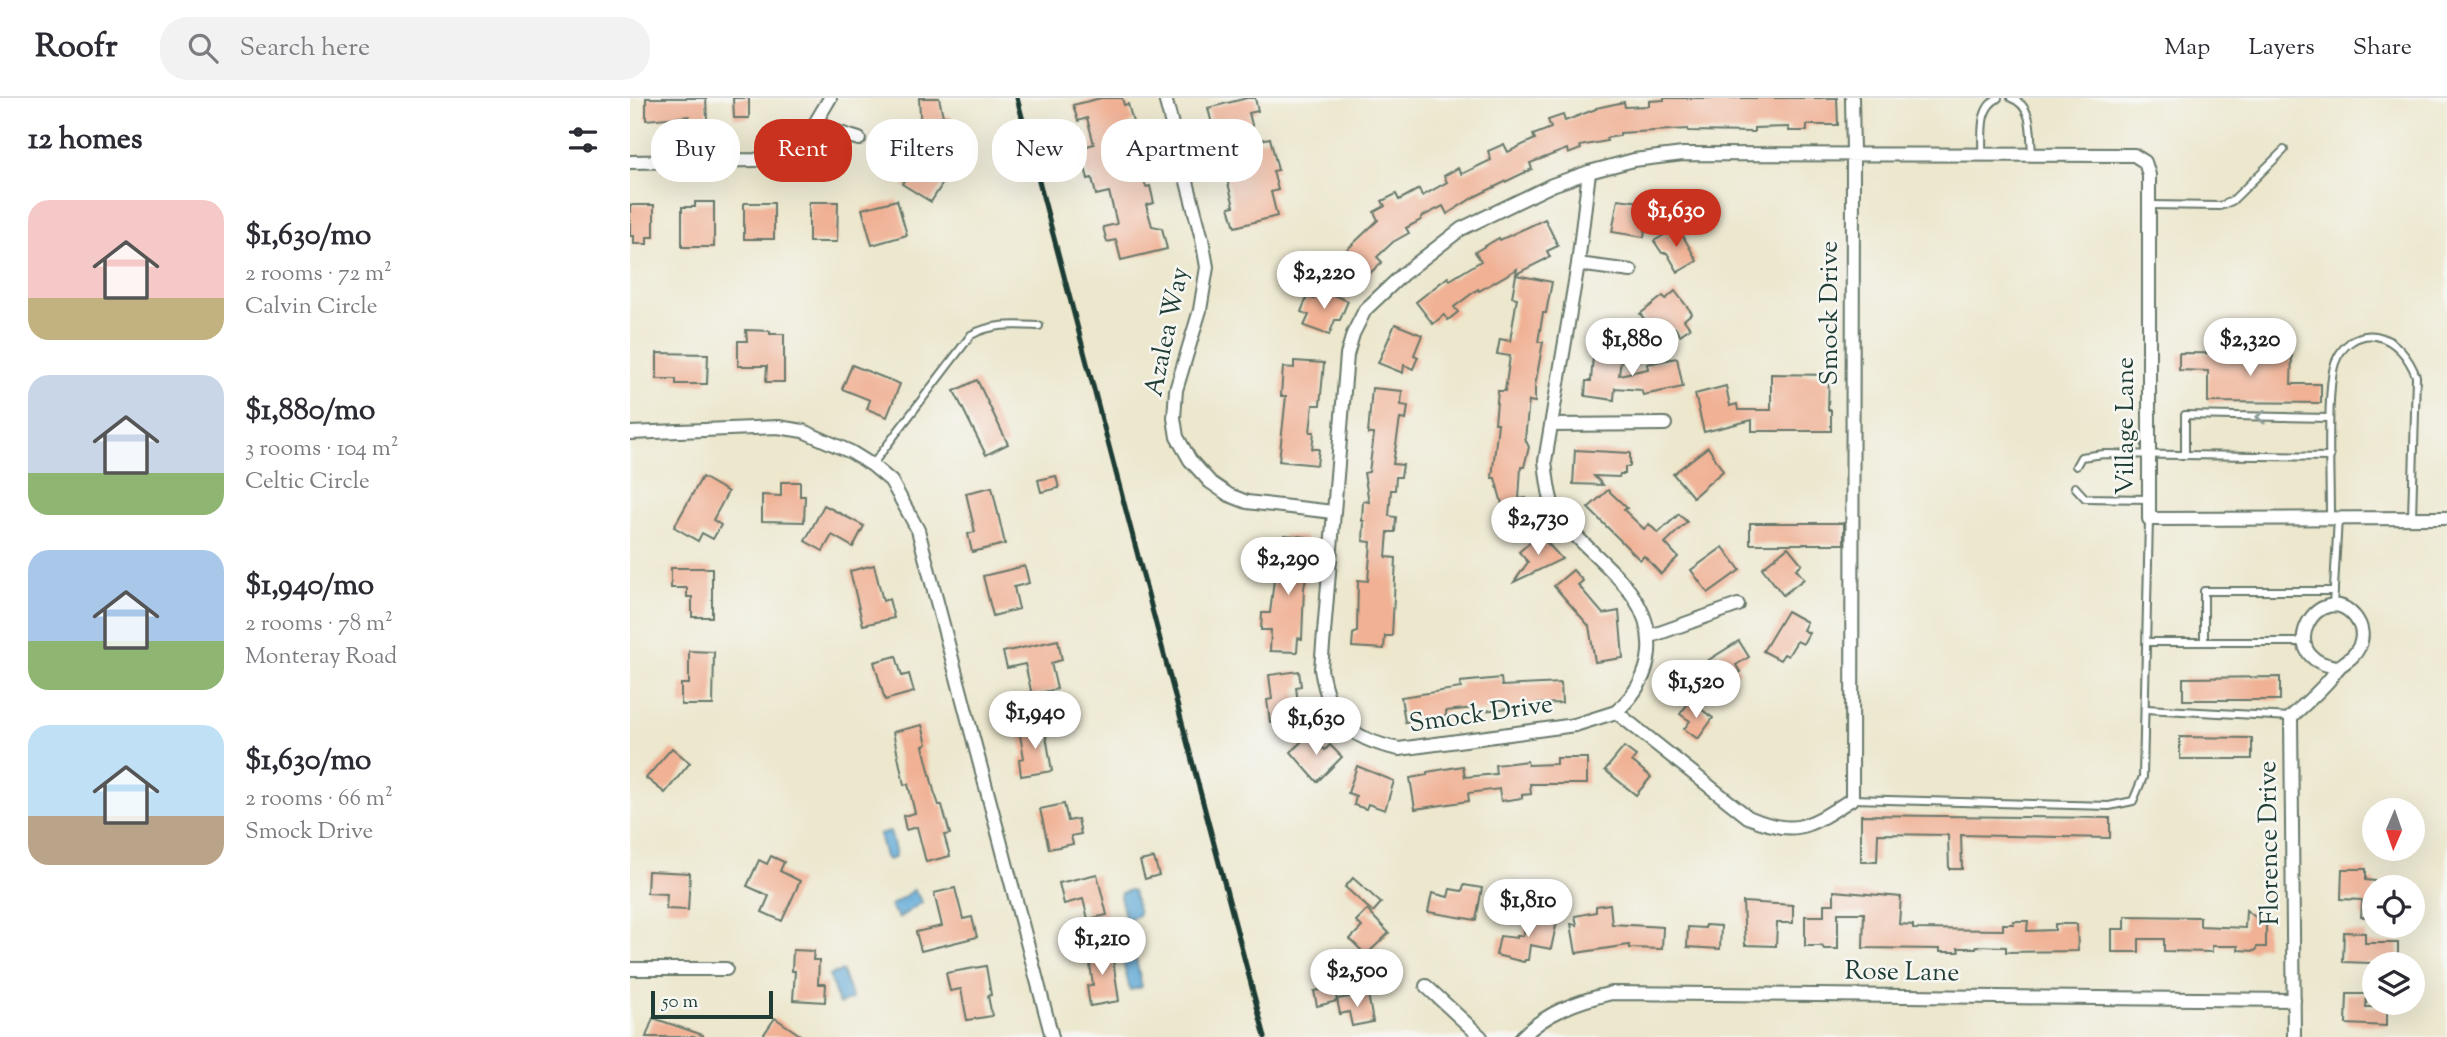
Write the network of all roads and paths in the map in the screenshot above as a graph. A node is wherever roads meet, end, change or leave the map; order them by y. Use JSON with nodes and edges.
{"nodes":[{"id":1,"x":830,"y":98,"type":"edge"},
{"id":2,"x":1165,"y":98,"type":"edge"},
{"id":3,"x":1852,"y":98,"type":"edge"},
{"id":4,"x":1998,"y":98,"type":"edge"},
{"id":5,"x":2011,"y":98,"type":"edge"},
{"id":6,"x":818,"y":119,"type":"edge"},
{"id":7,"x":852,"y":137,"type":"edge"},
{"id":8,"x":859,"y":139,"type":"dead end"},
{"id":9,"x":2284,"y":150,"type":"dead end"},
{"id":10,"x":1853,"y":153,"type":"junction"},
{"id":11,"x":1982,"y":154,"type":"junction"},
{"id":12,"x":2032,"y":154,"type":"junction"},
{"id":13,"x":754,"y":160,"type":"edge"},
{"id":14,"x":630,"y":162,"type":"edge"},
{"id":15,"x":2145,"y":162,"type":"joint"},
{"id":16,"x":1589,"y":172,"type":"junction"},
{"id":17,"x":2149,"y":205,"type":"junction"},
{"id":18,"x":1578,"y":264,"type":"junction"},
{"id":19,"x":1631,"y":271,"type":"dead end"},
{"id":20,"x":1039,"y":326,"type":"dead end"},
{"id":21,"x":2329,"y":418,"type":"junction"},
{"id":22,"x":1665,"y":424,"type":"dead end"},
{"id":23,"x":1552,"y":425,"type":"junction"},
{"id":24,"x":630,"y":433,"type":"edge"},
{"id":25,"x":2149,"y":454,"type":"junction"},
{"id":26,"x":2185,"y":454,"type":"junction"},
{"id":27,"x":2330,"y":457,"type":"junction"},
{"id":28,"x":872,"y":465,"type":"junction"},
{"id":29,"x":2076,"y":466,"type":"dead end"},
{"id":30,"x":2075,"y":487,"type":"dead end"},
{"id":31,"x":2149,"y":499,"type":"junction"},
{"id":32,"x":1333,"y":512,"type":"junction"},
{"id":33,"x":2334,"y":518,"type":"junction"},
{"id":34,"x":2412,"y":518,"type":"junction"},
{"id":35,"x":2447,"y":518,"type":"edge"},
{"id":36,"x":2149,"y":519,"type":"junction"},
{"id":37,"x":2334,"y":598,"type":"junction"},
{"id":38,"x":1738,"y":605,"type":"dead end"},
{"id":39,"x":1651,"y":636,"type":"junction"},
{"id":40,"x":2147,"y":642,"type":"junction"},
{"id":41,"x":2204,"y":642,"type":"junction"},
{"id":42,"x":2304,"y":642,"type":"junction"},
{"id":43,"x":2338,"y":667,"type":"junction"},
{"id":44,"x":2146,"y":709,"type":"junction"},
{"id":45,"x":1616,"y":712,"type":"junction"},
{"id":46,"x":2291,"y":717,"type":"junction"},
{"id":47,"x":1852,"y":799,"type":"junction"},
{"id":48,"x":630,"y":969,"type":"edge"},
{"id":49,"x":726,"y":969,"type":"dead end"},
{"id":50,"x":1426,"y":986,"type":"dead end"},
{"id":51,"x":2294,"y":1000,"type":"junction"},
{"id":52,"x":1052,"y":1037,"type":"edge"},
{"id":53,"x":1481,"y":1037,"type":"edge"},
{"id":54,"x":1522,"y":1037,"type":"edge"},
{"id":55,"x":2294,"y":1037,"type":"edge"}],
"edges":[{"from":1,"to":6,"type":"street"},
{"from":2,"to":32,"type":"street","name":"Azalea Way"},
{"from":3,"to":10,"type":"street"},
{"from":4,"to":11,"type":"lane"},
{"from":5,"to":12,"type":"lane"},
{"from":7,"to":8,"type":"street"},
{"from":9,"to":17,"type":"lane"},
{"from":10,"to":11,"type":"street","name":"Smock Drive"},
{"from":10,"to":16,"type":"street","name":"Smock Drive"},
{"from":10,"to":47,"type":"street","name":"Smock Drive"},
{"from":11,"to":12,"type":"street","name":"Smock Drive"},
{"from":12,"to":15,"type":"street","name":"Smock Drive"},
{"from":13,"to":14,"type":"street"},
{"from":15,"to":17,"type":"street","name":"Village Lane"},
{"from":16,"to":18,"type":"street"},
{"from":16,"to":32,"type":"street","name":"Smock Drive"},
{"from":17,"to":25,"type":"street","name":"Village Lane"},
{"from":18,"to":19,"type":"street"},
{"from":18,"to":23,"type":"street"},
{"from":20,"to":28,"type":"lane"},
{"from":21,"to":26,"type":"lane","one_way":true},
{"from":21,"to":27,"type":"lane"},
{"from":21,"to":34,"type":"lane"},
{"from":22,"to":23,"type":"street"},
{"from":23,"to":39,"type":"street"},
{"from":24,"to":28,"type":"street"},
{"from":25,"to":26,"type":"lane"},
{"from":25,"to":29,"type":"lane"},
{"from":25,"to":31,"type":"street","name":"Village Lane"},
{"from":26,"to":27,"type":"lane"},
{"from":27,"to":33,"type":"lane"},
{"from":28,"to":52,"type":"street"},
{"from":30,"to":31,"type":"lane"},
{"from":31,"to":36,"type":"street","name":"Village Lane"},
{"from":32,"to":45,"type":"street","name":"Smock Drive"},
{"from":33,"to":34,"type":"street","name":"Village Lane"},
{"from":33,"to":36,"type":"street","name":"Village Lane"},
{"from":33,"to":37,"type":"lane"},
{"from":34,"to":35,"type":"street","name":"Village Lane"},
{"from":36,"to":40,"type":"lane"},
{"from":37,"to":41,"type":"lane"},
{"from":37,"to":42,"type":"street"},
{"from":37,"to":43,"type":"street"},
{"from":38,"to":39,"type":"street"},
{"from":39,"to":45,"type":"street"},
{"from":40,"to":41,"type":"lane"},
{"from":40,"to":44,"type":"lane"},
{"from":41,"to":42,"type":"lane"},
{"from":42,"to":43,"type":"street"},
{"from":43,"to":46,"type":"street"},
{"from":44,"to":46,"type":"lane"},
{"from":44,"to":47,"type":"lane"},
{"from":45,"to":47,"type":"street"},
{"from":46,"to":51,"type":"street","name":"Florence Drive"},
{"from":48,"to":49,"type":"street"},
{"from":50,"to":53,"type":"street"},
{"from":51,"to":54,"type":"street","name":"Rose Lane"},
{"from":51,"to":55,"type":"street","name":"Florence Drive"}]}
